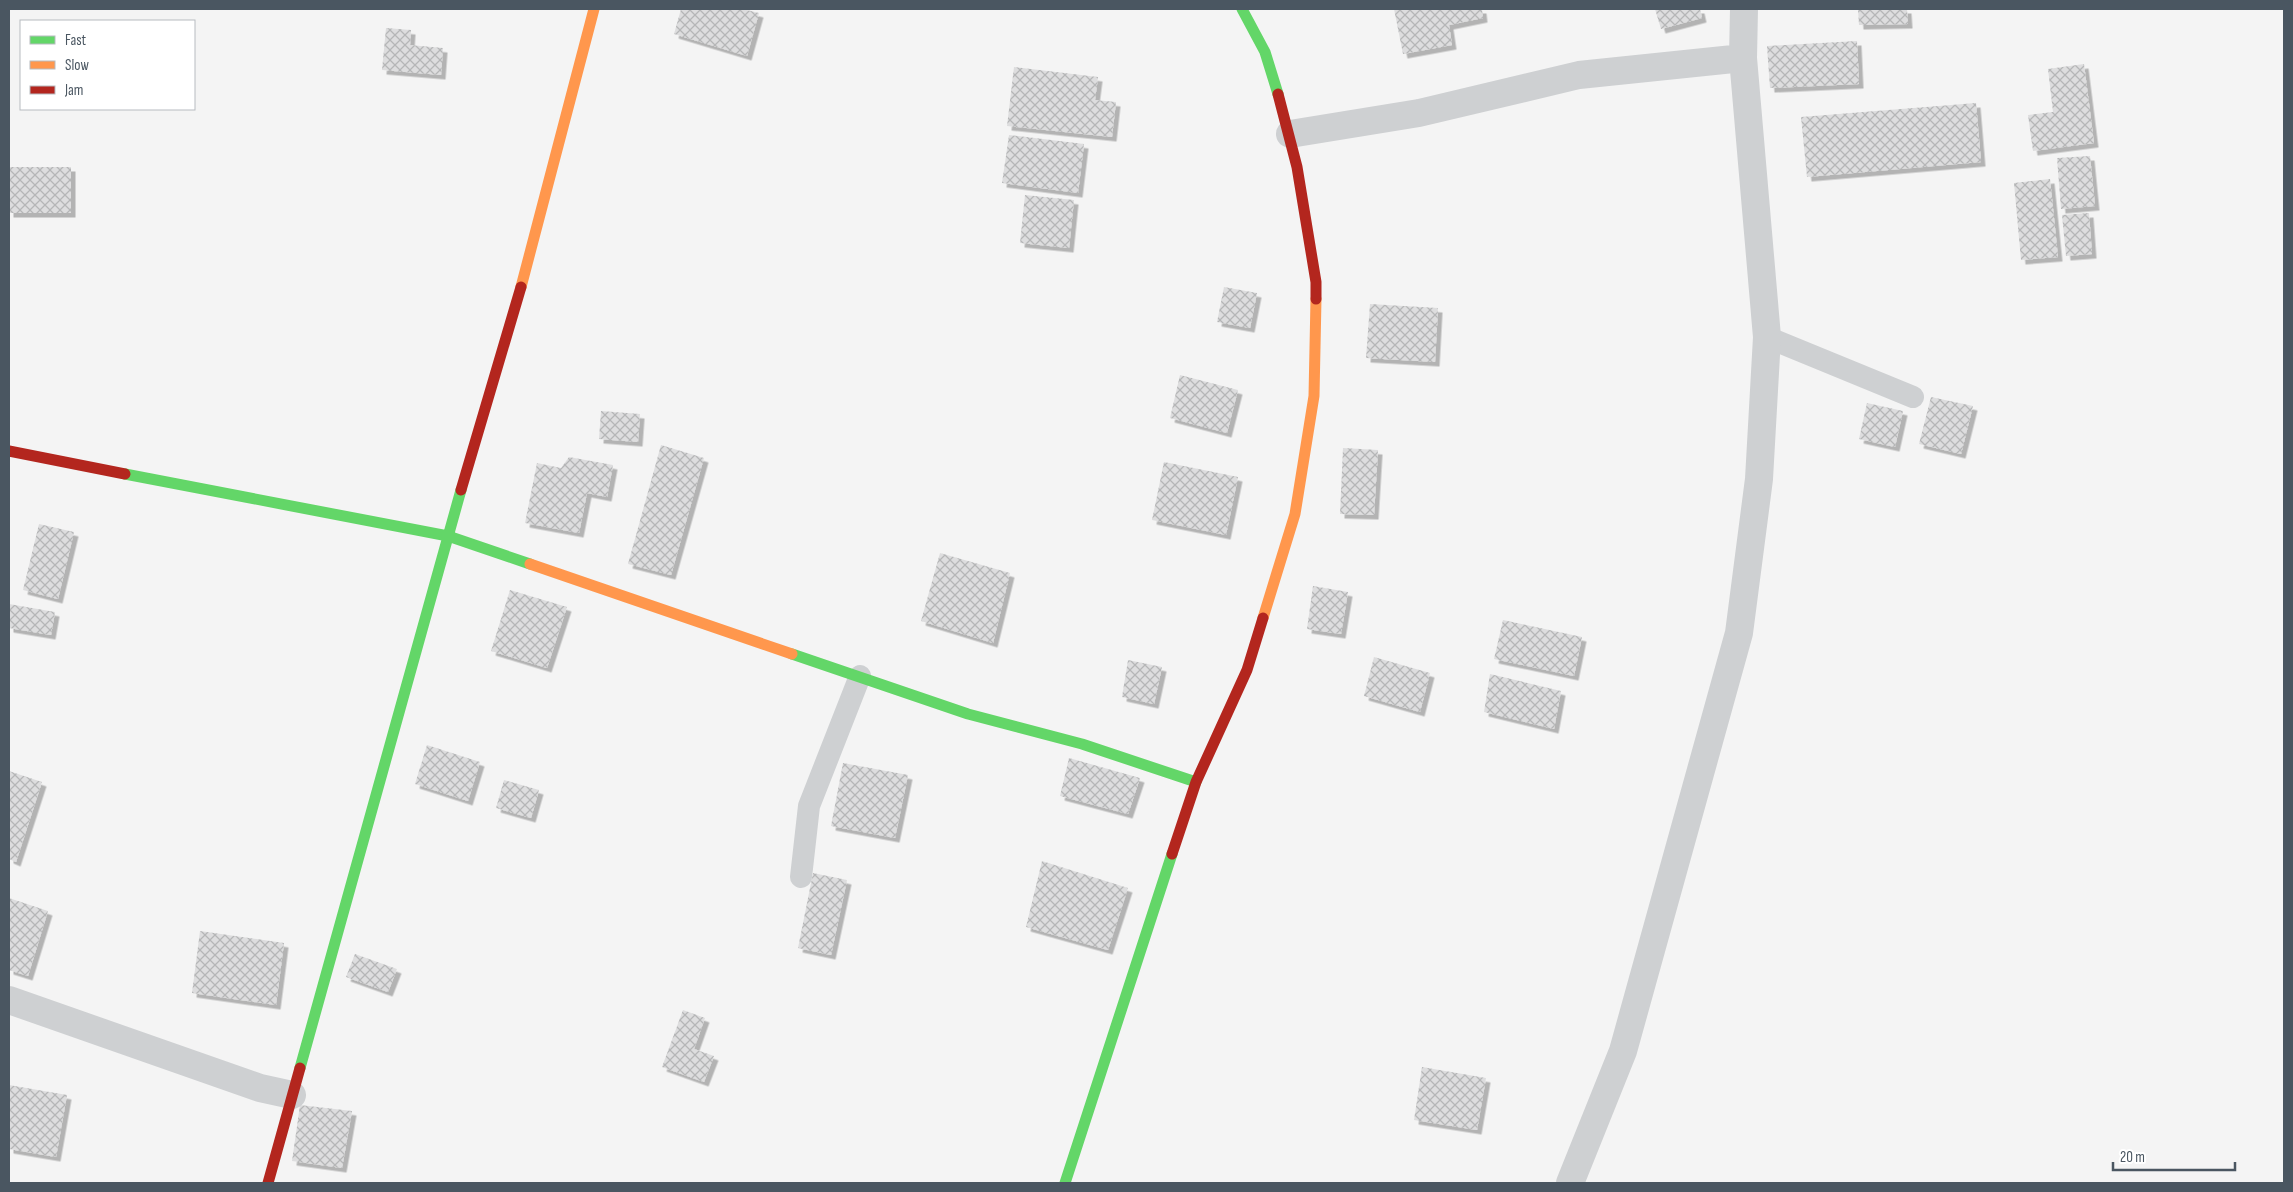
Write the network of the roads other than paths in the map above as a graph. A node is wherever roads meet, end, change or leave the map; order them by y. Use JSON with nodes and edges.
{"nodes":[{"id":1,"x":594,"y":9,"type":"edge"},
{"id":2,"x":1242,"y":9,"type":"edge"},
{"id":3,"x":1744,"y":9,"type":"edge"},
{"id":4,"x":1743,"y":58,"type":"junction"},
{"id":5,"x":1290,"y":134,"type":"junction"},
{"id":6,"x":1767,"y":337,"type":"junction"},
{"id":7,"x":1912,"y":397,"type":"dead end"},
{"id":8,"x":9,"y":452,"type":"edge"},
{"id":9,"x":448,"y":536,"type":"junction"},
{"id":10,"x":860,"y":676,"type":"junction"},
{"id":11,"x":1196,"y":782,"type":"junction"},
{"id":12,"x":801,"y":877,"type":"dead end"},
{"id":13,"x":9,"y":1000,"type":"edge"},
{"id":14,"x":292,"y":1095,"type":"junction"},
{"id":15,"x":268,"y":1183,"type":"edge"},
{"id":16,"x":1065,"y":1183,"type":"edge"},
{"id":17,"x":1570,"y":1183,"type":"edge"}],
"edges":[{"from":1,"to":9,"type":"street"},
{"from":2,"to":5,"type":"street"},
{"from":3,"to":4,"type":"street"},
{"from":4,"to":5,"type":"street"},
{"from":4,"to":6,"type":"street"},
{"from":5,"to":11,"type":"street"},
{"from":6,"to":7,"type":"lane"},
{"from":6,"to":17,"type":"street"},
{"from":8,"to":9,"type":"street"},
{"from":9,"to":10,"type":"street"},
{"from":9,"to":14,"type":"street"},
{"from":10,"to":11,"type":"street"},
{"from":10,"to":12,"type":"lane"},
{"from":11,"to":16,"type":"street"},
{"from":13,"to":14,"type":"street"},
{"from":14,"to":15,"type":"street"}]}
